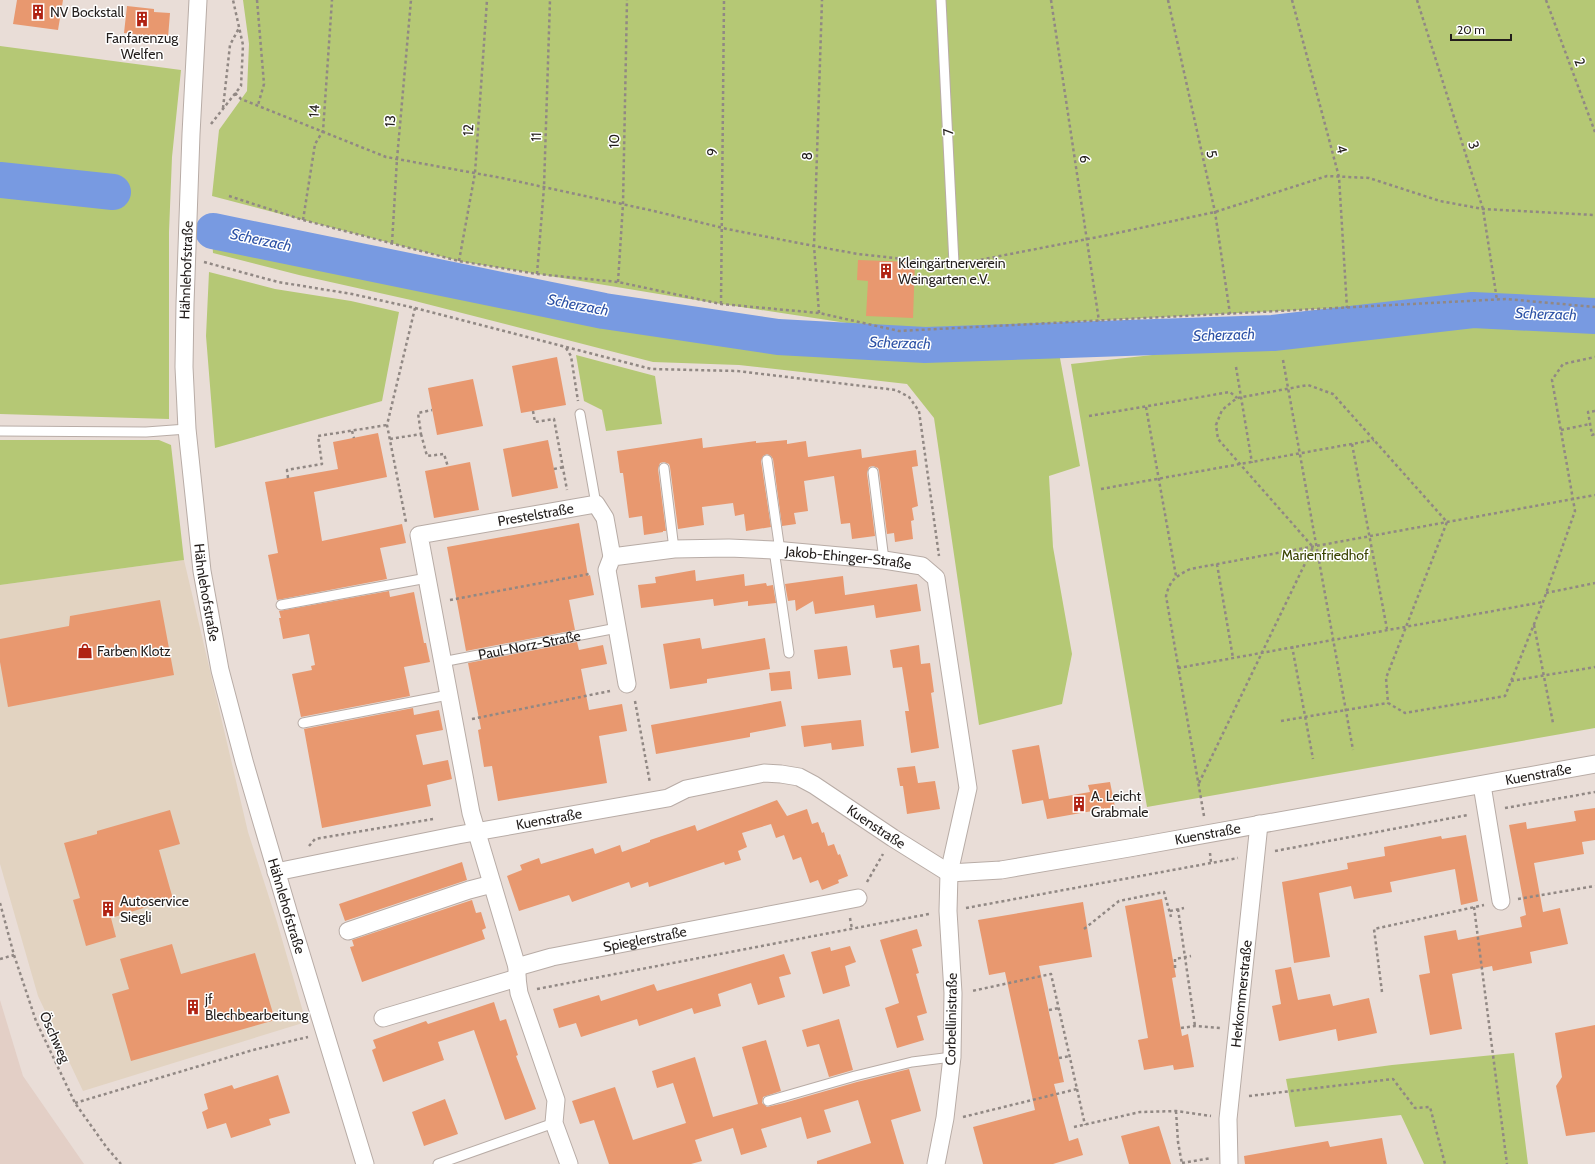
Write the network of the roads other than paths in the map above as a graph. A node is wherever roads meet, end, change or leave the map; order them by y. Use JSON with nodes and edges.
{"nodes":[{"id":1,"x":198,"y":0,"type":"edge"},
{"id":2,"x":941,"y":0,"type":"edge"},
{"id":3,"x":954,"y":264,"type":"road end"},
{"id":4,"x":580,"y":414,"type":"road end"},
{"id":5,"x":187,"y":429,"type":"junction"},
{"id":6,"x":0,"y":431,"type":"edge"},
{"id":7,"x":767,"y":460,"type":"dead end"},
{"id":8,"x":664,"y":468,"type":"dead end"},
{"id":9,"x":873,"y":472,"type":"dead end"},
{"id":10,"x":596,"y":504,"type":"junction"},
{"id":11,"x":674,"y":549,"type":"junction"},
{"id":12,"x":777,"y":551,"type":"junction"},
{"id":13,"x":884,"y":560,"type":"junction"},
{"id":14,"x":610,"y":564,"type":"junction"},
{"id":15,"x":427,"y":578,"type":"junction"},
{"id":16,"x":281,"y":605,"type":"dead end"},
{"id":17,"x":617,"y":628,"type":"junction"},
{"id":18,"x":790,"y":653,"type":"dead end"},
{"id":19,"x":442,"y":662,"type":"junction"},
{"id":20,"x":627,"y":684,"type":"road end"},
{"id":21,"x":448,"y":695,"type":"junction"},
{"id":22,"x":303,"y":722,"type":"dead end"},
{"id":23,"x":1595,"y":764,"type":"edge"},
{"id":24,"x":1482,"y":785,"type":"junction"},
{"id":25,"x":1259,"y":824,"type":"junction"},
{"id":26,"x":476,"y":832,"type":"junction"},
{"id":27,"x":276,"y":872,"type":"junction"},
{"id":28,"x":949,"y":873,"type":"junction"},
{"id":29,"x":492,"y":884,"type":"junction"},
{"id":30,"x":858,"y":898,"type":"road end"},
{"id":31,"x":1502,"y":901,"type":"road end"},
{"id":32,"x":348,"y":931,"type":"dead end"},
{"id":33,"x":518,"y":979,"type":"junction"},
{"id":34,"x":383,"y":1018,"type":"dead end"},
{"id":35,"x":952,"y":1057,"type":"junction"},
{"id":36,"x":768,"y":1101,"type":"dead end"},
{"id":37,"x":554,"y":1123,"type":"junction"},
{"id":38,"x":1228,"y":1160,"type":"edge"},
{"id":39,"x":365,"y":1164,"type":"edge"},
{"id":40,"x":438,"y":1164,"type":"edge"},
{"id":41,"x":569,"y":1164,"type":"edge"},
{"id":42,"x":936,"y":1164,"type":"edge"}],
"edges":[{"from":1,"to":5,"type":"street","name":"Hähnlehofstraße"},
{"from":2,"to":3,"type":"lane","name":"7"},
{"from":4,"to":10,"type":"lane"},
{"from":5,"to":6,"type":"lane"},
{"from":5,"to":27,"type":"street","name":"Hähnlehofstraße"},
{"from":7,"to":12,"type":"lane"},
{"from":8,"to":11,"type":"lane"},
{"from":9,"to":13,"type":"lane"},
{"from":10,"to":14,"type":"street"},
{"from":10,"to":15,"type":"street","name":"Prestelstraße"},
{"from":11,"to":12,"type":"street","name":"Jakob-Ehinger-Straße"},
{"from":11,"to":14,"type":"street","name":"Jakob-Ehinger-Straße"},
{"from":12,"to":13,"type":"street","name":"Jakob-Ehinger-Straße"},
{"from":12,"to":18,"type":"lane"},
{"from":13,"to":28,"type":"street","name":"Jakob-Ehinger-Straße"},
{"from":14,"to":17,"type":"street"},
{"from":15,"to":16,"type":"lane"},
{"from":15,"to":19,"type":"street"},
{"from":17,"to":19,"type":"lane","name":"Paul-Norz-Straße"},
{"from":17,"to":20,"type":"street"},
{"from":19,"to":21,"type":"street"},
{"from":21,"to":22,"type":"lane"},
{"from":21,"to":26,"type":"street"},
{"from":23,"to":24,"type":"street","name":"Kuenstraße"},
{"from":24,"to":25,"type":"street","name":"Kuenstraße"},
{"from":24,"to":31,"type":"street"},
{"from":25,"to":28,"type":"street","name":"Kuenstraße"},
{"from":25,"to":38,"type":"street","name":"Herkommerstraße"},
{"from":26,"to":27,"type":"street","name":"Kuenstraße"},
{"from":26,"to":28,"type":"street","name":"Kuenstraße"},
{"from":26,"to":29,"type":"street"},
{"from":27,"to":39,"type":"street","name":"Hähnlehofstraße"},
{"from":28,"to":35,"type":"street","name":"Corbellinistraße"},
{"from":29,"to":32,"type":"street"},
{"from":29,"to":33,"type":"street"},
{"from":30,"to":33,"type":"street","name":"Spieglerstraße"},
{"from":33,"to":34,"type":"street","name":"Spieglerstraße"},
{"from":33,"to":37,"type":"street"},
{"from":35,"to":36,"type":"lane"},
{"from":35,"to":42,"type":"street","name":"Corbellinistraße"},
{"from":37,"to":40,"type":"lane"},
{"from":37,"to":41,"type":"street"}]}
